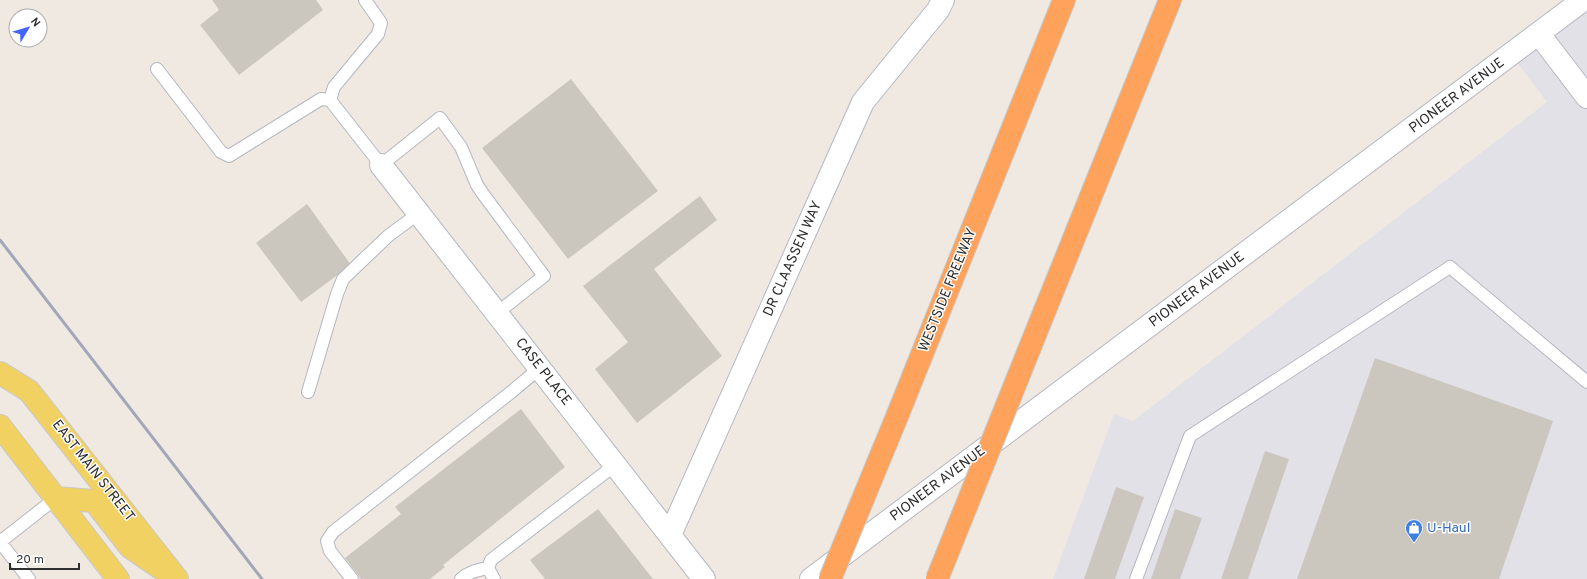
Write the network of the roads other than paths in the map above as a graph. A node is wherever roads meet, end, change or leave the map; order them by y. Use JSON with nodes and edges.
{"nodes":[{"id":1,"x":366,"y":0,"type":"edge"},
{"id":2,"x":943,"y":0,"type":"edge"},
{"id":3,"x":1064,"y":0,"type":"edge"},
{"id":4,"x":1170,"y":0,"type":"edge"},
{"id":5,"x":1583,"y":0,"type":"edge"},
{"id":6,"x":1539,"y":34,"type":"junction"},
{"id":7,"x":157,"y":69,"type":"dead end"},
{"id":8,"x":1587,"y":97,"type":"edge"},
{"id":9,"x":330,"y":100,"type":"junction"},
{"id":10,"x":381,"y":165,"type":"junction"},
{"id":11,"x":419,"y":213,"type":"junction"},
{"id":12,"x":497,"y":313,"type":"junction"},
{"id":13,"x":540,"y":368,"type":"junction"},
{"id":14,"x":0,"y":373,"type":"edge"},
{"id":15,"x":1587,"y":382,"type":"edge"},
{"id":16,"x":308,"y":392,"type":"dead end"},
{"id":17,"x":0,"y":426,"type":"edge"},
{"id":18,"x":615,"y":465,"type":"junction"},
{"id":19,"x":56,"y":498,"type":"junction"},
{"id":20,"x":670,"y":535,"type":"junction"},
{"id":21,"x":0,"y":542,"type":"edge"},
{"id":22,"x":491,"y":574,"type":"edge"},
{"id":23,"x":29,"y":579,"type":"edge"},
{"id":24,"x":118,"y":579,"type":"edge"},
{"id":25,"x":176,"y":579,"type":"edge"},
{"id":26,"x":352,"y":579,"type":"edge"},
{"id":27,"x":460,"y":579,"type":"edge"},
{"id":28,"x":704,"y":579,"type":"edge"},
{"id":29,"x":811,"y":579,"type":"edge"},
{"id":30,"x":830,"y":579,"type":"edge"},
{"id":31,"x":937,"y":579,"type":"edge"},
{"id":32,"x":1136,"y":579,"type":"edge"}],
"edges":[{"from":1,"to":9,"type":"lane"},
{"from":2,"to":20,"type":"street","name":"DR CLAASSEN WAY"},
{"from":3,"to":30,"type":"highway","name":"WESTSIDE FREEWAY","bridge":true},
{"from":4,"to":31,"type":"highway","bridge":true},
{"from":5,"to":6,"type":"street","name":"PIONEER AVENUE"},
{"from":6,"to":8,"type":"street"},
{"from":6,"to":29,"type":"street","name":"PIONEER AVENUE"},
{"from":7,"to":9,"type":"lane"},
{"from":9,"to":10,"type":"lane"},
{"from":10,"to":11,"type":"street","name":"CASE PLACE"},
{"from":10,"to":12,"type":"lane"},
{"from":11,"to":12,"type":"street","name":"CASE PLACE"},
{"from":11,"to":16,"type":"lane"},
{"from":12,"to":13,"type":"street","name":"CASE PLACE"},
{"from":13,"to":18,"type":"street","name":"CASE PLACE"},
{"from":13,"to":26,"type":"lane"},
{"from":14,"to":25,"type":"main road","name":"EAST MAIN STREET"},
{"from":15,"to":32,"type":"lane"},
{"from":17,"to":19,"type":"main road"},
{"from":18,"to":20,"type":"street","name":"CASE PLACE"},
{"from":18,"to":22,"type":"lane"},
{"from":19,"to":21,"type":"lane"},
{"from":19,"to":24,"type":"main road"},
{"from":19,"to":25,"type":"main road"},
{"from":20,"to":28,"type":"street","name":"CASE PLACE"},
{"from":21,"to":23,"type":"lane"},
{"from":22,"to":27,"type":"lane"}]}
